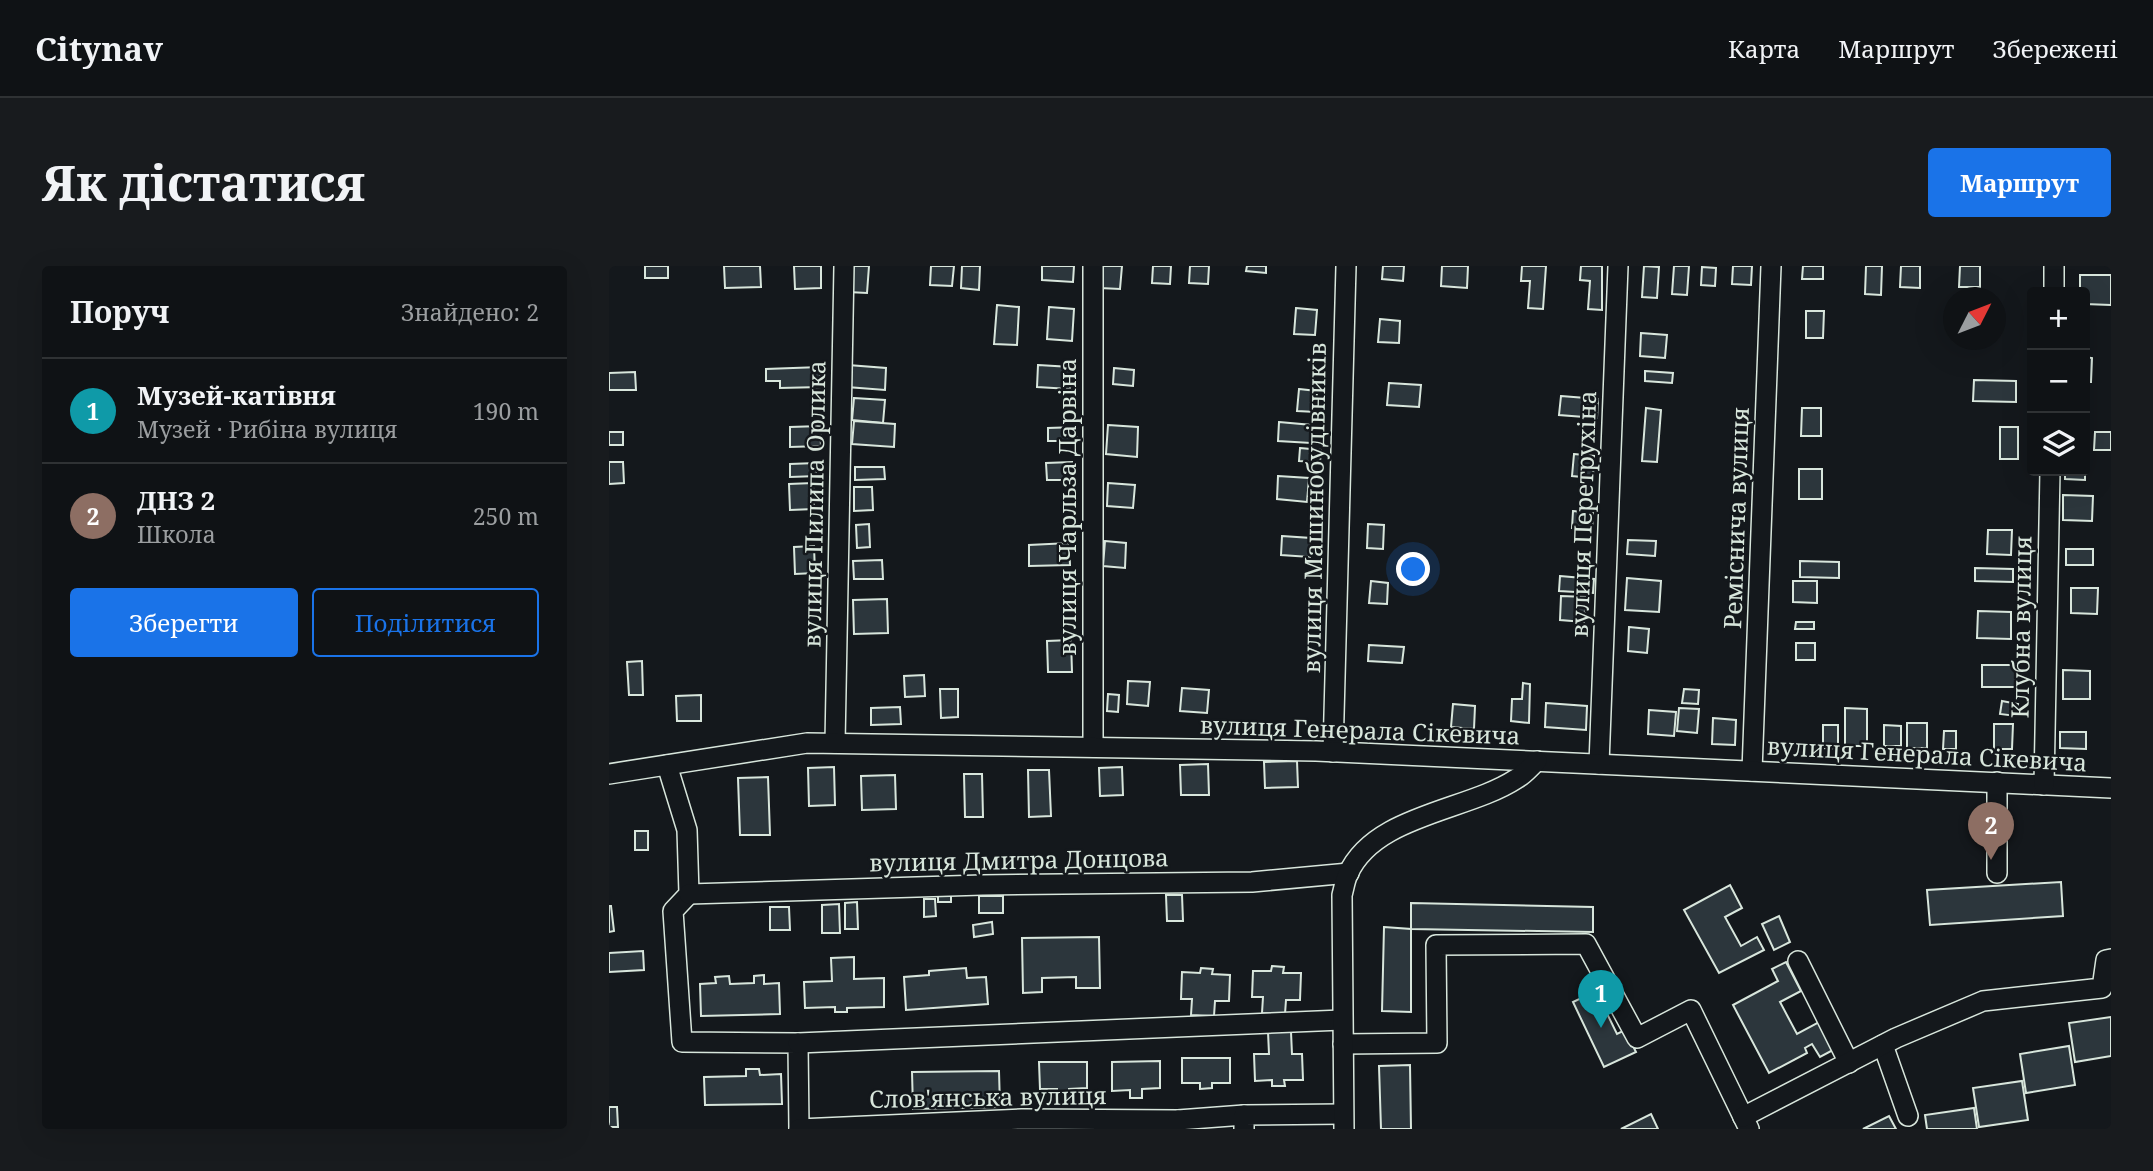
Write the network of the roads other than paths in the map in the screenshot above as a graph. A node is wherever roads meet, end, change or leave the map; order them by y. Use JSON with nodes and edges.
{"nodes":[{"id":1,"x":843,"y":266,"type":"edge"},
{"id":2,"x":1093,"y":266,"type":"edge"},
{"id":3,"x":1346,"y":266,"type":"edge"},
{"id":4,"x":1618,"y":266,"type":"edge"},
{"id":5,"x":1771,"y":266,"type":"edge"},
{"id":6,"x":2054,"y":266,"type":"edge"},
{"id":7,"x":2054,"y":287,"type":"edge"},
{"id":8,"x":2050,"y":476,"type":"edge"},
{"id":9,"x":835,"y":743,"type":"junction"},
{"id":10,"x":1093,"y":747,"type":"junction"},
{"id":11,"x":1333,"y":752,"type":"junction"},
{"id":12,"x":1537,"y":761,"type":"junction"},
{"id":13,"x":1599,"y":764,"type":"junction"},
{"id":14,"x":667,"y":765,"type":"junction"},
{"id":15,"x":1752,"y":771,"type":"junction"},
{"id":16,"x":609,"y":774,"type":"edge"},
{"id":17,"x":1997,"y":782,"type":"junction"},
{"id":18,"x":2044,"y":785,"type":"junction"},
{"id":19,"x":2111,"y":788,"type":"edge"},
{"id":20,"x":1349,"y":873,"type":"junction"},
{"id":21,"x":1997,"y":873,"type":"dead end"},
{"id":22,"x":689,"y":894,"type":"junction"},
{"id":23,"x":2111,"y":960,"type":"edge"},
{"id":24,"x":1798,"y":961,"type":"dead end"},
{"id":25,"x":1342,"y":1020,"type":"junction"},
{"id":26,"x":798,"y":1043,"type":"junction"},
{"id":27,"x":1343,"y":1044,"type":"junction"},
{"id":28,"x":1883,"y":1045,"type":"junction"},
{"id":29,"x":1849,"y":1063,"type":"junction"},
{"id":30,"x":1908,"y":1116,"type":"dead end"},
{"id":31,"x":1344,"y":1121,"type":"edge"},
{"id":32,"x":1244,"y":1122,"type":"edge"},
{"id":33,"x":1746,"y":1123,"type":"edge"},
{"id":34,"x":1178,"y":1124,"type":"edge"},
{"id":35,"x":799,"y":1129,"type":"edge"}],
"edges":[{"from":1,"to":9,"type":"street","name":"вулиця Пилипа Орлика"},
{"from":2,"to":10,"type":"street","name":"вулиця Чарльза Дарвіна"},
{"from":3,"to":11,"type":"street","name":"вулиця Машинобудівників"},
{"from":4,"to":13,"type":"street","name":"вулиця Перетрухіна"},
{"from":5,"to":15,"type":"street","name":"Реміснича вулиця"},
{"from":6,"to":7,"type":"street"},
{"from":8,"to":18,"type":"street","name":"Клубна вулиця"},
{"from":9,"to":10,"type":"street","name":"вулиця Генерала Сікевича"},
{"from":9,"to":14,"type":"street","name":"вулиця Генерала Сікевича"},
{"from":10,"to":11,"type":"street","name":"вулиця Генерала Сікевича"},
{"from":11,"to":12,"type":"street","name":"вулиця Генерала Сікевича"},
{"from":12,"to":13,"type":"street","name":"вулиця Генерала Сікевича"},
{"from":12,"to":20,"type":"street"},
{"from":13,"to":15,"type":"street","name":"вулиця Генерала Сікевича"},
{"from":14,"to":16,"type":"street","name":"вулиця Генерала Сікевича"},
{"from":14,"to":22,"type":"street"},
{"from":15,"to":17,"type":"street","name":"вулиця Генерала Сікевича"},
{"from":17,"to":18,"type":"street","name":"вулиця Генерала Сікевича"},
{"from":17,"to":21,"type":"street"},
{"from":18,"to":19,"type":"street","name":"вулиця Генерала Сікевича"},
{"from":20,"to":22,"type":"street","name":"вулиця Дмитра Донцова"},
{"from":20,"to":25,"type":"street"},
{"from":22,"to":26,"type":"street"},
{"from":23,"to":28,"type":"street"},
{"from":24,"to":29,"type":"street"},
{"from":25,"to":26,"type":"street"},
{"from":25,"to":27,"type":"street"},
{"from":26,"to":35,"type":"street"},
{"from":27,"to":31,"type":"street"},
{"from":27,"to":33,"type":"street"},
{"from":28,"to":29,"type":"street"},
{"from":28,"to":30,"type":"street"},
{"from":29,"to":33,"type":"street"},
{"from":31,"to":32,"type":"street","name":"Слов'янська вулиця"},
{"from":32,"to":34,"type":"street","name":"Слов'янська вулиця"},
{"from":34,"to":35,"type":"street","name":"Слов'янська вулиця"}]}
